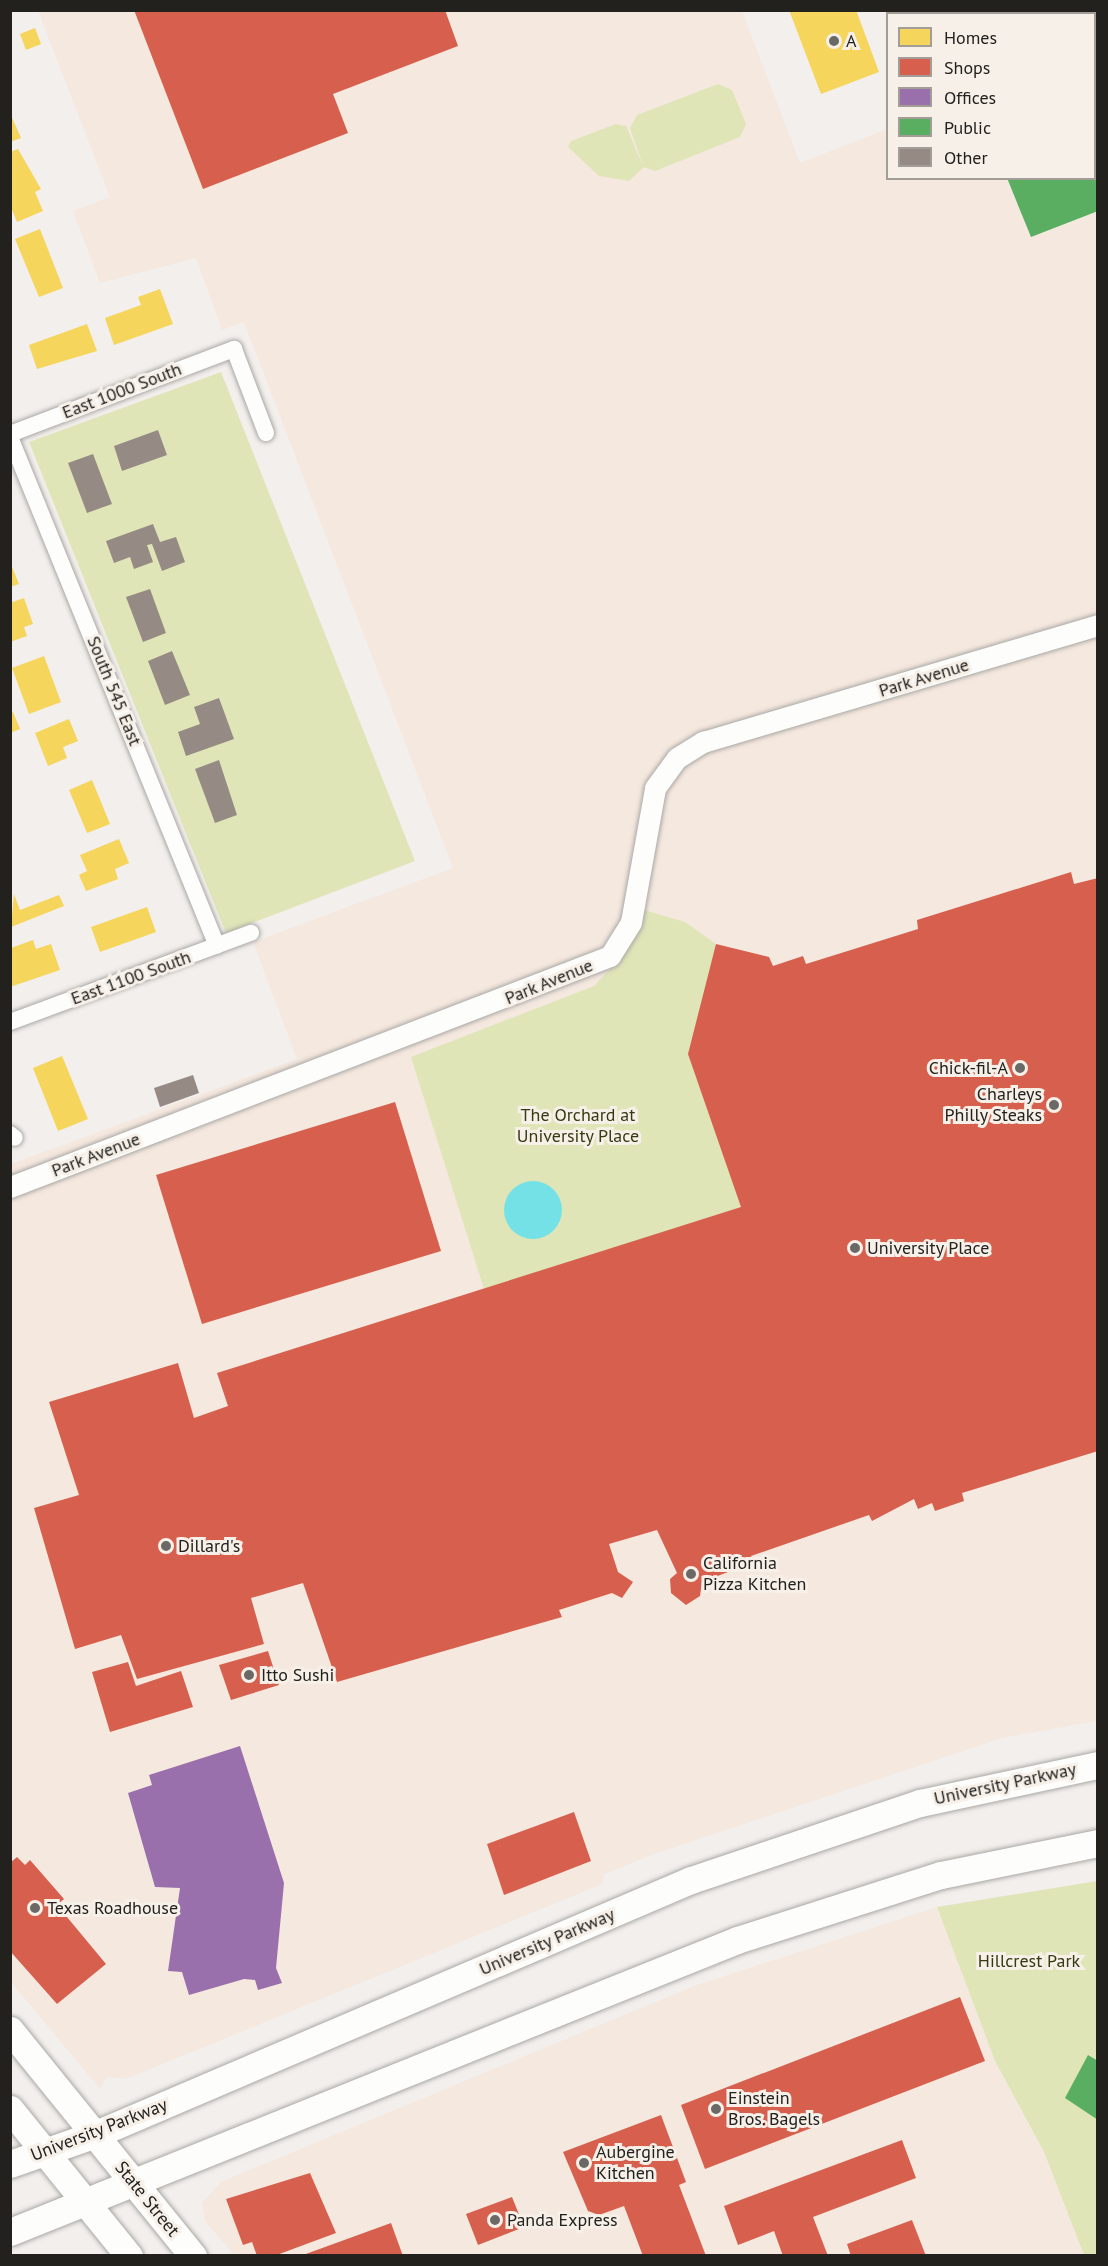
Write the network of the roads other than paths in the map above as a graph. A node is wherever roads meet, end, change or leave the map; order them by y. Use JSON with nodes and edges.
{"nodes":[{"id":1,"x":266,"y":433,"type":"dead end"},
{"id":2,"x":10,"y":435,"type":"edge"},
{"id":3,"x":1098,"y":626,"type":"edge"},
{"id":4,"x":251,"y":933,"type":"dead end"},
{"id":5,"x":217,"y":946,"type":"junction"},
{"id":6,"x":10,"y":1022,"type":"edge"},
{"id":7,"x":10,"y":1187,"type":"edge"},
{"id":8,"x":1098,"y":1765,"type":"edge"},
{"id":9,"x":1098,"y":1843,"type":"edge"},
{"id":10,"x":10,"y":2030,"type":"edge"},
{"id":11,"x":10,"y":2109,"type":"edge"},
{"id":12,"x":96,"y":2134,"type":"junction"},
{"id":13,"x":44,"y":2153,"type":"junction"},
{"id":14,"x":10,"y":2164,"type":"edge"},
{"id":15,"x":135,"y":2184,"type":"junction"},
{"id":16,"x":84,"y":2203,"type":"junction"},
{"id":17,"x":10,"y":2232,"type":"edge"},
{"id":18,"x":129,"y":2256,"type":"edge"},
{"id":19,"x":193,"y":2256,"type":"edge"}],
"edges":[{"from":1,"to":2,"type":"street","name":"East 1000 South"},
{"from":2,"to":5,"type":"street","name":"South 545 East"},
{"from":3,"to":7,"type":"street","name":"Park Avenue"},
{"from":4,"to":5,"type":"street","name":"East 1100 South"},
{"from":5,"to":6,"type":"street","name":"East 1100 South"},
{"from":8,"to":12,"type":"main road","name":"University Parkway"},
{"from":9,"to":15,"type":"main road"},
{"from":10,"to":12,"type":"main road","name":"State Street"},
{"from":11,"to":13,"type":"main road"},
{"from":12,"to":13,"type":"main road","name":"University Parkway"},
{"from":12,"to":15,"type":"main road","name":"State Street"},
{"from":13,"to":14,"type":"main road","name":"University Parkway"},
{"from":13,"to":16,"type":"main road"},
{"from":15,"to":16,"type":"main road"},
{"from":15,"to":19,"type":"main road","name":"State Street"},
{"from":16,"to":17,"type":"main road"},
{"from":16,"to":18,"type":"main road"}]}
